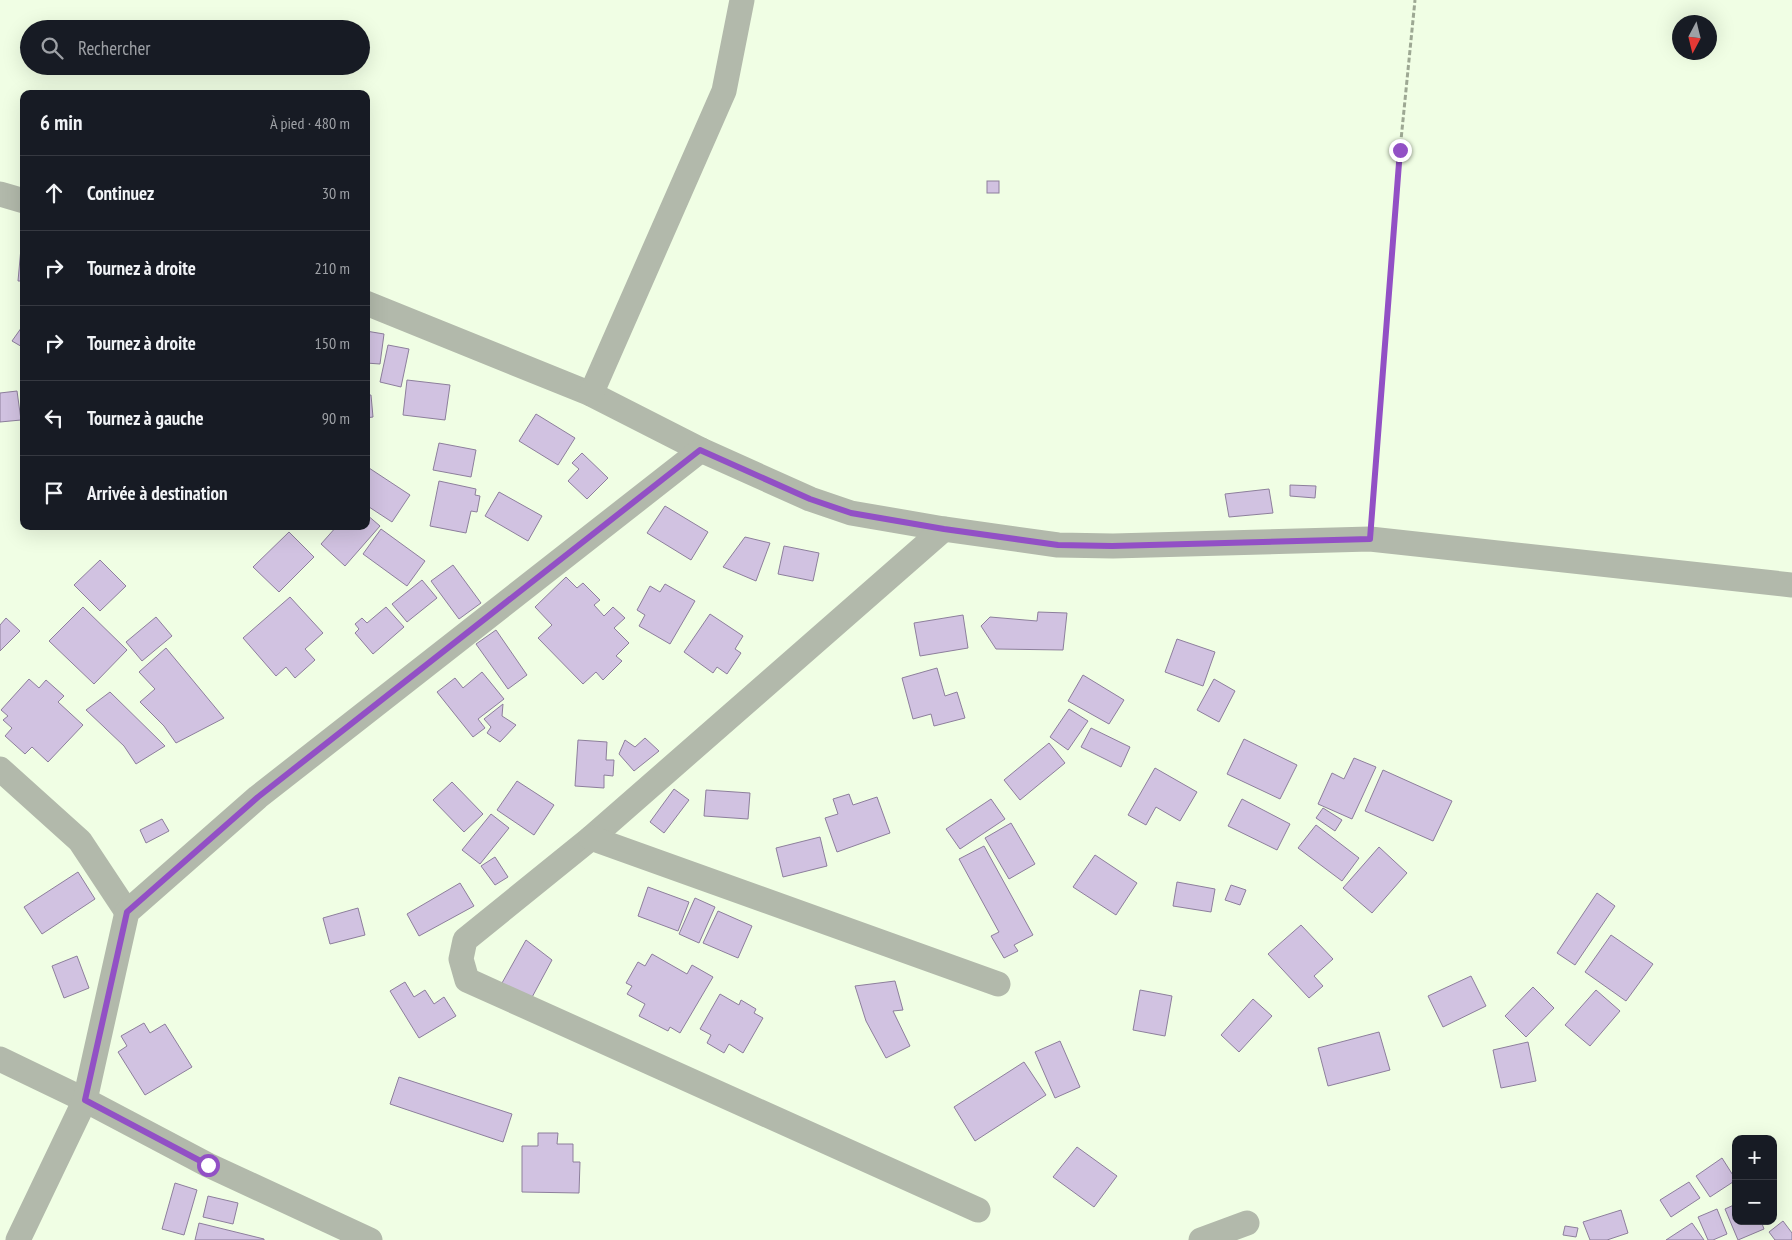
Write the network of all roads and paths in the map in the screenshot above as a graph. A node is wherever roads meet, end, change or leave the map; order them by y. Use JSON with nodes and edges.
{"nodes":[{"id":1,"x":742,"y":0,"type":"edge"},
{"id":2,"x":1415,"y":0,"type":"edge"},
{"id":3,"x":0,"y":194,"type":"edge"},
{"id":4,"x":20,"y":200,"type":"edge"},
{"id":5,"x":370,"y":305,"type":"edge"},
{"id":6,"x":591,"y":394,"type":"junction"},
{"id":7,"x":700,"y":450,"type":"junction"},
{"id":8,"x":944,"y":529,"type":"junction"},
{"id":9,"x":1370,"y":539,"type":"junction"},
{"id":10,"x":1792,"y":585,"type":"edge"},
{"id":11,"x":0,"y":769,"type":"edge"},
{"id":12,"x":591,"y":838,"type":"junction"},
{"id":13,"x":127,"y":912,"type":"junction"},
{"id":14,"x":998,"y":984,"type":"dead end"},
{"id":15,"x":0,"y":1059,"type":"edge"},
{"id":16,"x":85,"y":1100,"type":"junction"},
{"id":17,"x":978,"y":1210,"type":"dead end"},
{"id":18,"x":1247,"y":1223,"type":"dead end"},
{"id":19,"x":18,"y":1240,"type":"edge"},
{"id":20,"x":370,"y":1240,"type":"edge"},
{"id":21,"x":1201,"y":1240,"type":"edge"}],
"edges":[{"from":1,"to":6,"type":"street"},
{"from":2,"to":9,"type":"path"},
{"from":3,"to":4,"type":"street"},
{"from":5,"to":6,"type":"street"},
{"from":6,"to":7,"type":"street"},
{"from":7,"to":8,"type":"street"},
{"from":7,"to":13,"type":"street"},
{"from":8,"to":9,"type":"street"},
{"from":8,"to":12,"type":"street"},
{"from":9,"to":10,"type":"street"},
{"from":11,"to":13,"type":"street"},
{"from":12,"to":14,"type":"street"},
{"from":12,"to":17,"type":"street"},
{"from":13,"to":16,"type":"street"},
{"from":15,"to":16,"type":"street"},
{"from":16,"to":19,"type":"street"},
{"from":16,"to":20,"type":"street"},
{"from":18,"to":21,"type":"street"}]}
